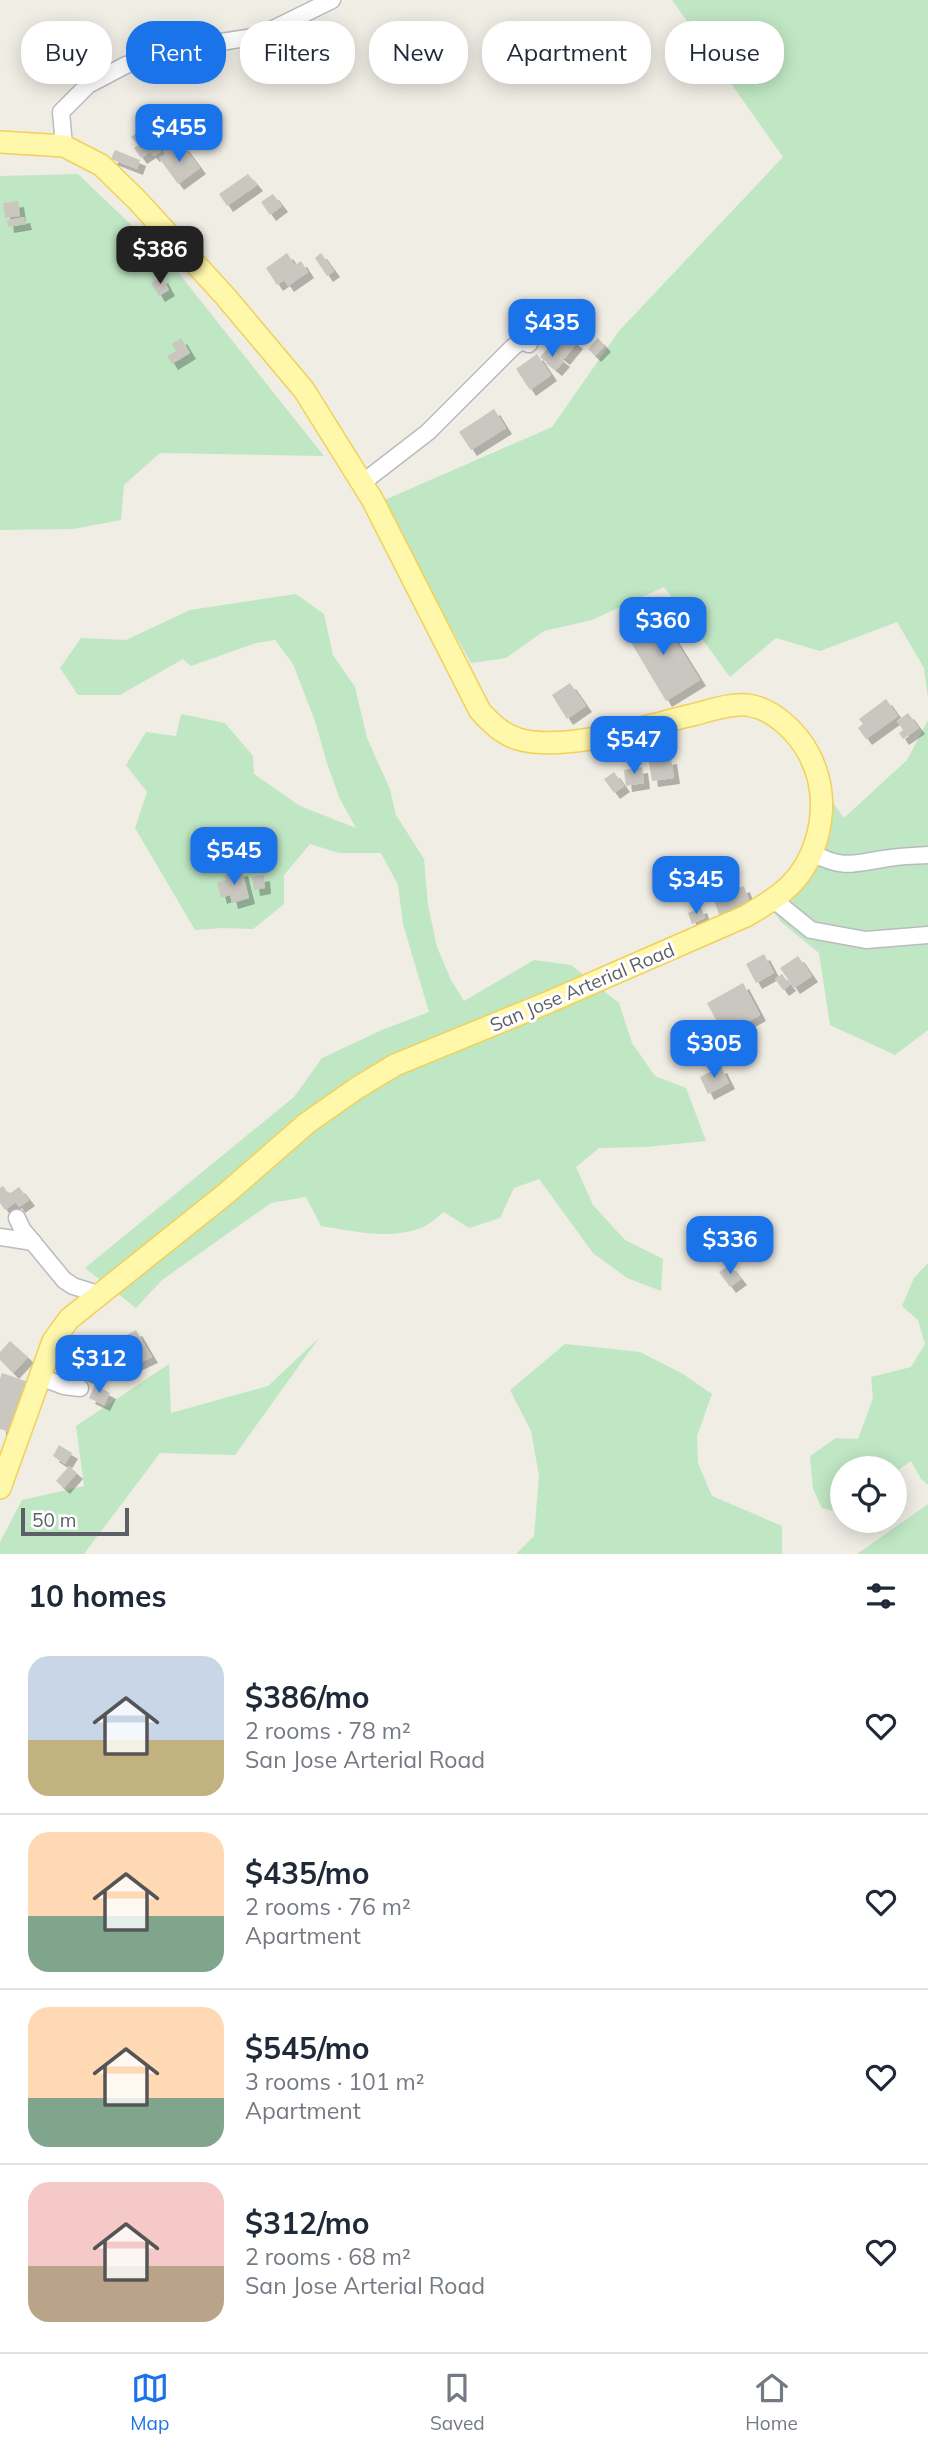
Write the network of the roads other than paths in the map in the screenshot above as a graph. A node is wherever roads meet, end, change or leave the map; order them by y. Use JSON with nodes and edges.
{"nodes":[{"id":1,"x":332,"y":0,"type":"edge"},
{"id":2,"x":0,"y":142,"type":"edge"},
{"id":3,"x":64,"y":146,"type":"junction"},
{"id":4,"x":529,"y":344,"type":"dead end"},
{"id":5,"x":362,"y":483,"type":"junction"},
{"id":6,"x":812,"y":853,"type":"junction"},
{"id":7,"x":928,"y":855,"type":"edge"},
{"id":8,"x":774,"y":900,"type":"junction"},
{"id":9,"x":928,"y":934,"type":"edge"},
{"id":10,"x":17,"y":1218,"type":"dead end"},
{"id":11,"x":0,"y":1237,"type":"edge"},
{"id":12,"x":33,"y":1242,"type":"junction"},
{"id":13,"x":98,"y":1294,"type":"junction"},
{"id":14,"x":40,"y":1377,"type":"junction"},
{"id":15,"x":80,"y":1388,"type":"dead end"},
{"id":16,"x":0,"y":1488,"type":"edge"}],
"edges":[{"from":1,"to":3,"type":"street"},
{"from":2,"to":3,"type":"main road","name":"San Jose Arterial Road"},
{"from":3,"to":5,"type":"main road","name":"San Jose Arterial Road"},
{"from":4,"to":5,"type":"street"},
{"from":5,"to":6,"type":"main road","name":"San Jose Arterial Road"},
{"from":6,"to":7,"type":"street"},
{"from":6,"to":8,"type":"main road","name":"San Jose Arterial Road"},
{"from":8,"to":9,"type":"street"},
{"from":8,"to":13,"type":"main road","name":"San Jose Arterial Road"},
{"from":10,"to":12,"type":"street"},
{"from":11,"to":12,"type":"street"},
{"from":12,"to":13,"type":"street"},
{"from":13,"to":14,"type":"main road","name":"San Jose Arterial Road"},
{"from":14,"to":15,"type":"street"},
{"from":14,"to":16,"type":"main road","name":"San Jose Arterial Road"}]}
